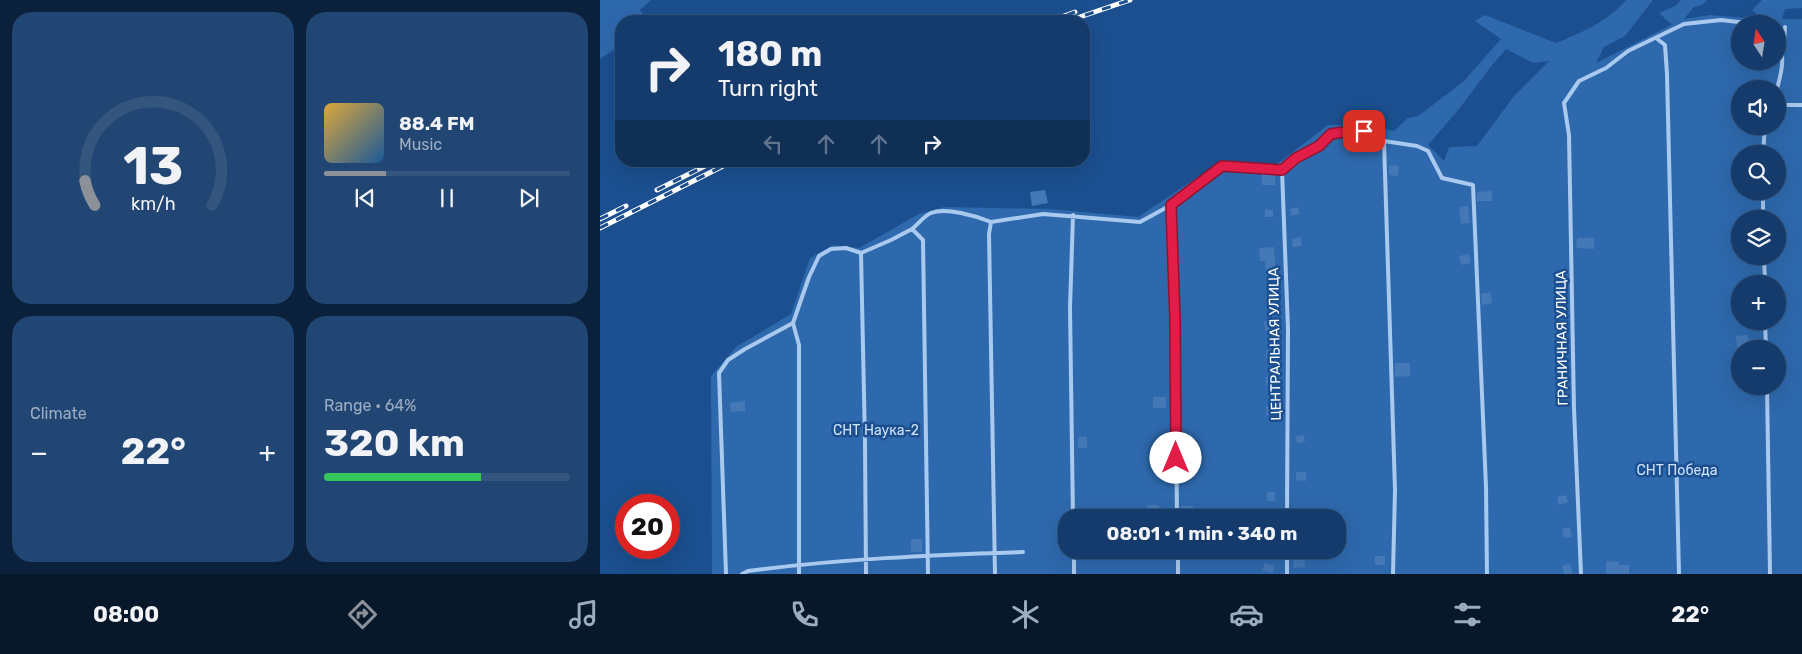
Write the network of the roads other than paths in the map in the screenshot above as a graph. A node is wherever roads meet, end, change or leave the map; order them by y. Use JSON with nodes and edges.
{"nodes":[{"id":1,"x":1731,"y":21,"type":"edge"},
{"id":2,"x":1656,"y":38,"type":"junction"},
{"id":3,"x":1786,"y":105,"type":"edge"},
{"id":4,"x":1802,"y":105,"type":"edge"},
{"id":5,"x":1384,"y":141,"type":"junction"},
{"id":6,"x":1282,"y":170,"type":"junction"},
{"id":7,"x":1171,"y":205,"type":"junction"},
{"id":8,"x":1074,"y":215,"type":"junction"},
{"id":9,"x":991,"y":222,"type":"junction"},
{"id":10,"x":912,"y":229,"type":"junction"},
{"id":11,"x":860,"y":253,"type":"junction"},
{"id":12,"x":793,"y":323,"type":"junction"},
{"id":13,"x":1766,"y":395,"type":"edge"},
{"id":14,"x":1073,"y":509,"type":"edge"},
{"id":15,"x":1177,"y":509,"type":"edge"},
{"id":16,"x":1287,"y":509,"type":"edge"},
{"id":17,"x":1023,"y":552,"type":"dead end"},
{"id":18,"x":994,"y":553,"type":"junction"},
{"id":19,"x":928,"y":556,"type":"junction"},
{"id":20,"x":866,"y":559,"type":"junction"},
{"id":21,"x":1074,"y":559,"type":"edge"},
{"id":22,"x":1178,"y":559,"type":"edge"},
{"id":23,"x":1287,"y":559,"type":"edge"},
{"id":24,"x":800,"y":564,"type":"junction"},
{"id":25,"x":726,"y":574,"type":"edge"},
{"id":26,"x":742,"y":574,"type":"edge"},
{"id":27,"x":800,"y":574,"type":"edge"},
{"id":28,"x":866,"y":574,"type":"edge"},
{"id":29,"x":928,"y":574,"type":"edge"},
{"id":30,"x":994,"y":574,"type":"edge"},
{"id":31,"x":1074,"y":574,"type":"edge"},
{"id":32,"x":1178,"y":574,"type":"edge"},
{"id":33,"x":1287,"y":574,"type":"edge"},
{"id":34,"x":1393,"y":574,"type":"edge"},
{"id":35,"x":1487,"y":574,"type":"edge"},
{"id":36,"x":1581,"y":574,"type":"edge"},
{"id":37,"x":1679,"y":574,"type":"edge"},
{"id":38,"x":1770,"y":574,"type":"edge"}],
"edges":[{"from":1,"to":2,"type":"lane"},
{"from":2,"to":36,"type":"lane","name":"ГРАНИЧНАЯ УЛИЦА"},
{"from":2,"to":37,"type":"lane"},
{"from":3,"to":4,"type":"lane"},
{"from":5,"to":6,"type":"lane"},
{"from":5,"to":34,"type":"lane"},
{"from":5,"to":35,"type":"lane"},
{"from":6,"to":7,"type":"lane"},
{"from":6,"to":16,"type":"lane","name":"ЦЕНТРАЛЬНАЯ УЛИЦА"},
{"from":7,"to":8,"type":"lane"},
{"from":7,"to":15,"type":"lane"},
{"from":8,"to":9,"type":"lane"},
{"from":8,"to":14,"type":"lane"},
{"from":9,"to":10,"type":"lane"},
{"from":9,"to":18,"type":"lane"},
{"from":10,"to":11,"type":"lane"},
{"from":10,"to":19,"type":"lane"},
{"from":11,"to":12,"type":"lane"},
{"from":11,"to":20,"type":"lane"},
{"from":12,"to":24,"type":"lane"},
{"from":12,"to":25,"type":"lane"},
{"from":13,"to":38,"type":"lane"},
{"from":17,"to":18,"type":"lane"},
{"from":18,"to":19,"type":"lane"},
{"from":18,"to":30,"type":"lane"},
{"from":19,"to":20,"type":"lane"},
{"from":19,"to":29,"type":"lane"},
{"from":20,"to":24,"type":"lane"},
{"from":20,"to":28,"type":"lane"},
{"from":21,"to":31,"type":"lane"},
{"from":22,"to":32,"type":"lane"},
{"from":23,"to":33,"type":"lane"},
{"from":24,"to":26,"type":"lane"},
{"from":24,"to":27,"type":"lane"}]}
